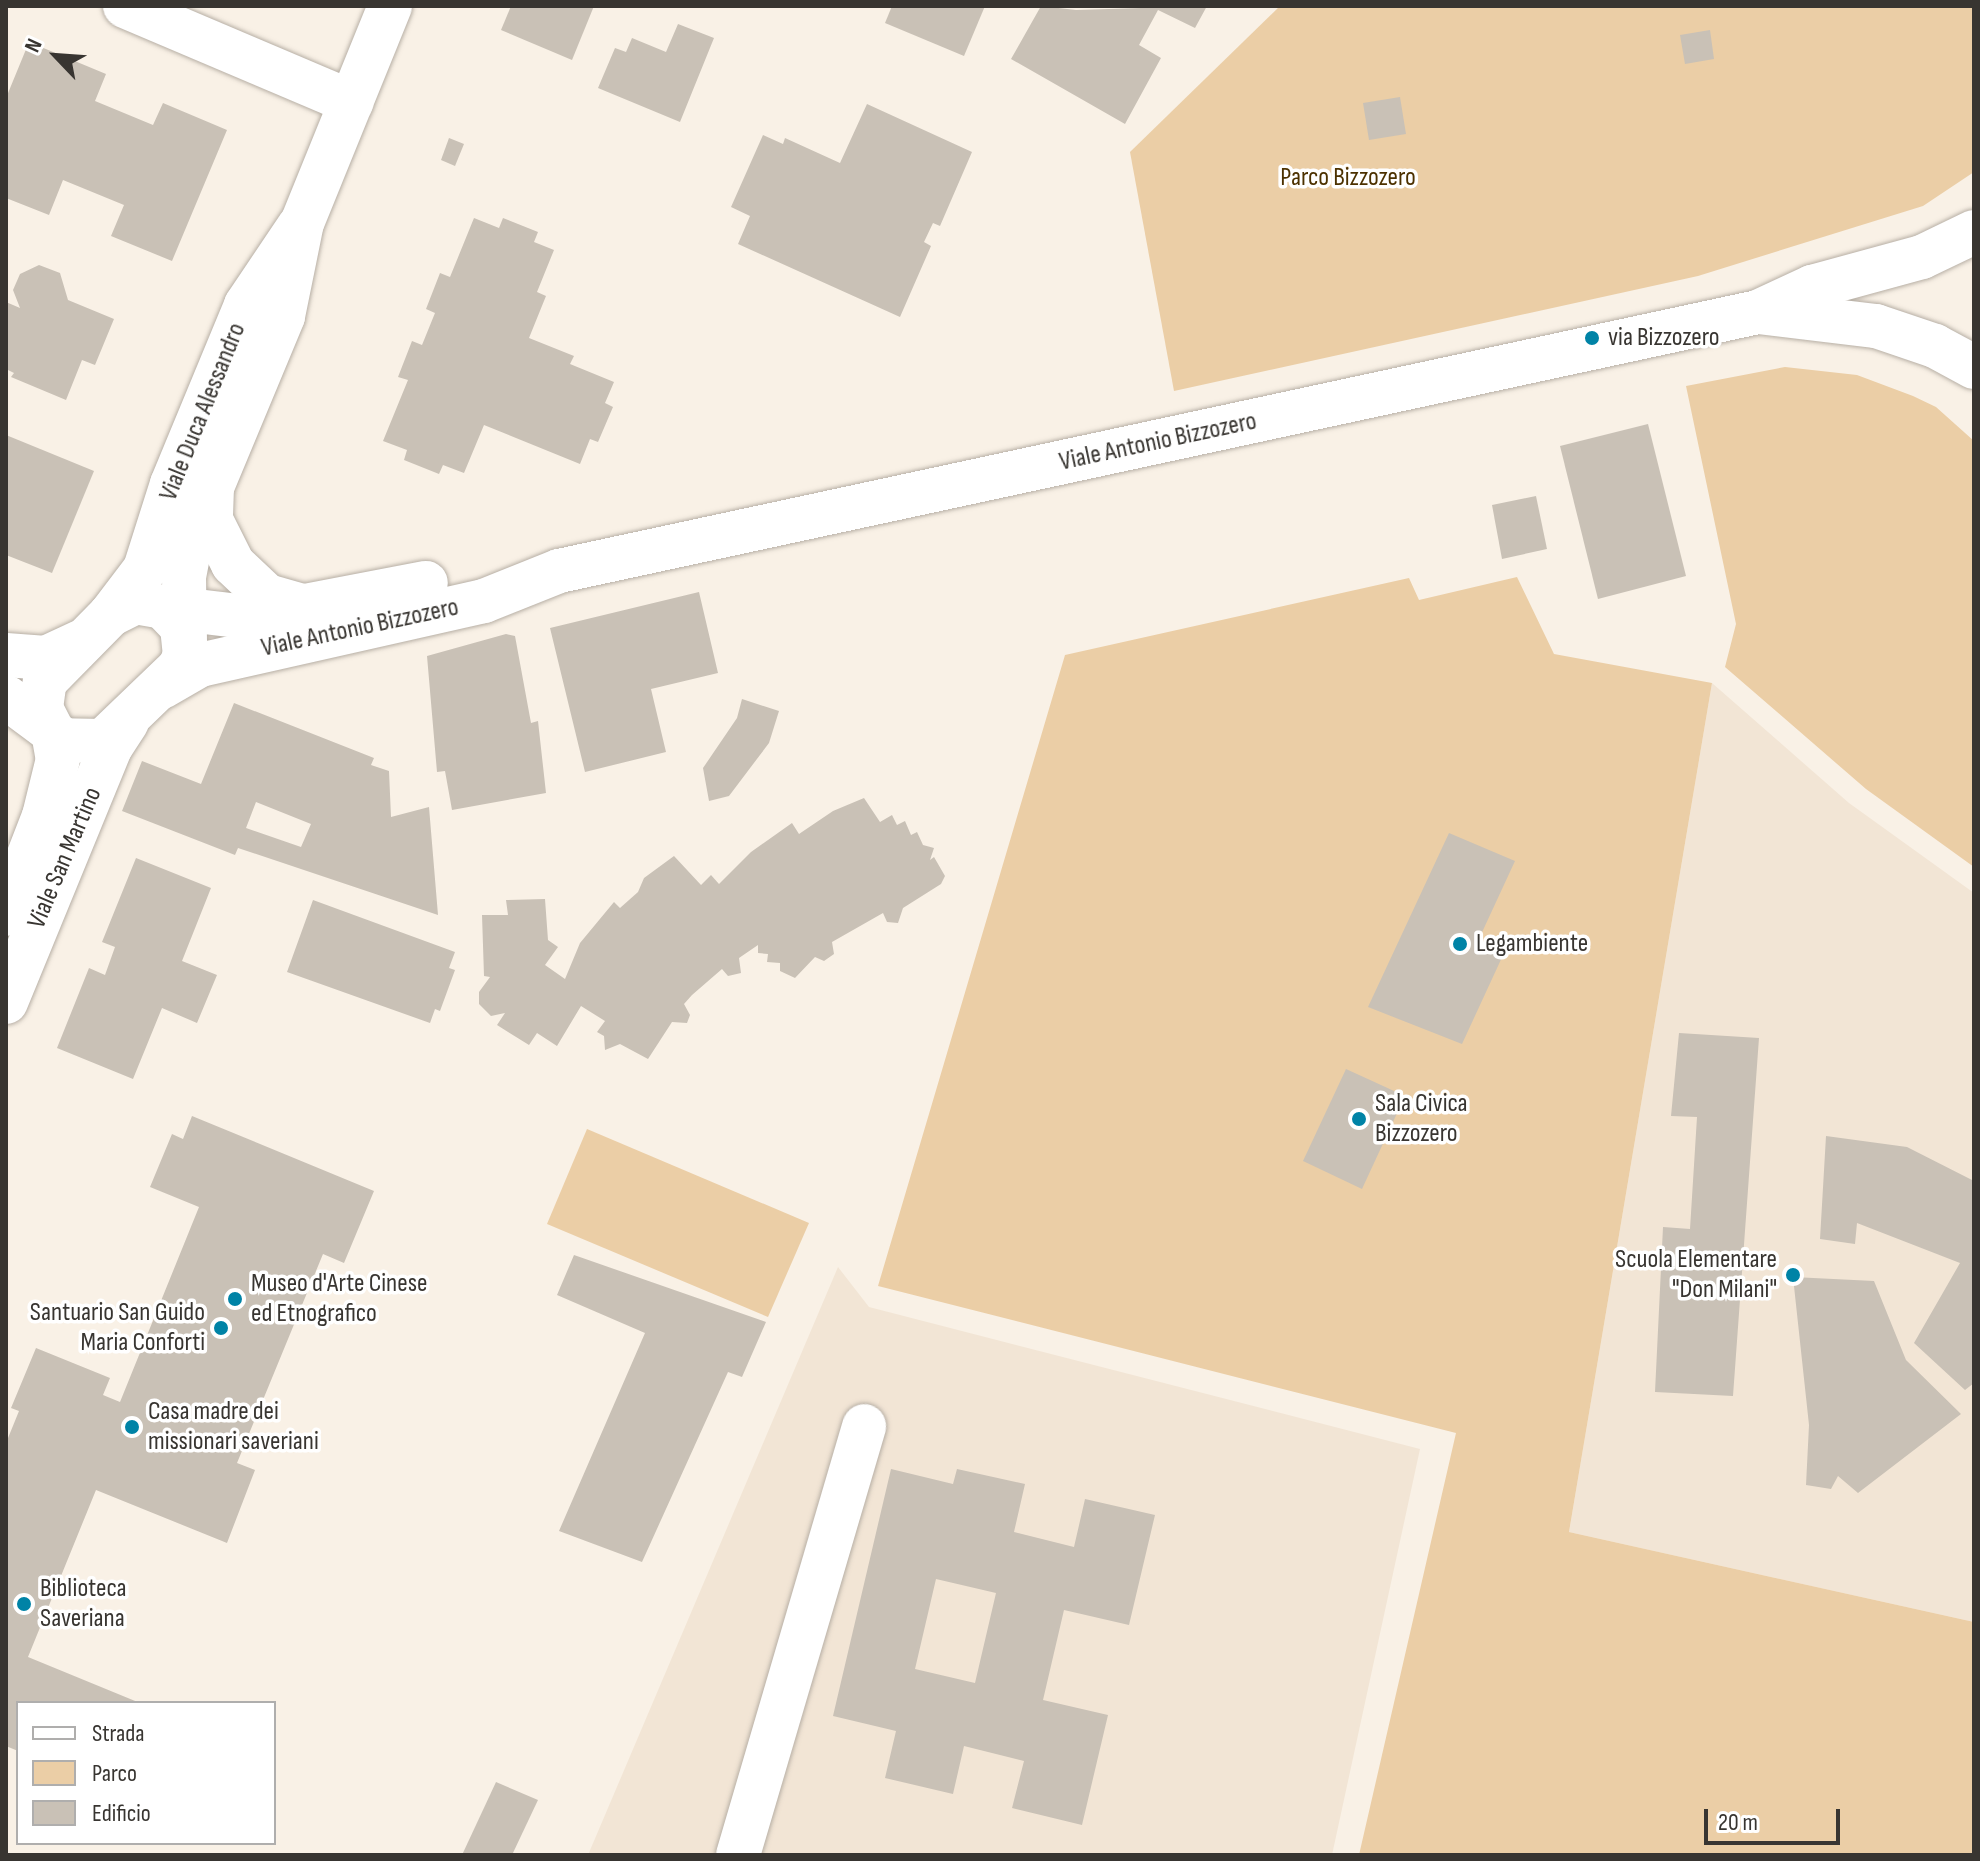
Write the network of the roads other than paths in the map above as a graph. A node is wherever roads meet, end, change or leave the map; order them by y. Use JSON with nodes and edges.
{"nodes":[{"id":1,"x":125,"y":6,"type":"edge"},
{"id":2,"x":390,"y":6,"type":"edge"},
{"id":3,"x":351,"y":102,"type":"junction"},
{"id":4,"x":306,"y":214,"type":"junction"},
{"id":5,"x":1974,"y":232,"type":"edge"},
{"id":6,"x":1758,"y":312,"type":"junction"},
{"id":7,"x":1974,"y":367,"type":"edge"},
{"id":8,"x":214,"y":481,"type":"junction"},
{"id":9,"x":559,"y":571,"type":"junction"},
{"id":10,"x":312,"y":606,"type":"junction"},
{"id":11,"x":177,"y":620,"type":"junction"},
{"id":12,"x":97,"y":628,"type":"junction"},
{"id":13,"x":6,"y":655,"type":"edge"},
{"id":14,"x":162,"y":687,"type":"junction"},
{"id":15,"x":6,"y":697,"type":"edge"},
{"id":16,"x":130,"y":718,"type":"junction"},
{"id":17,"x":53,"y":732,"type":"junction"},
{"id":18,"x":6,"y":914,"type":"edge"},
{"id":19,"x":6,"y":1002,"type":"edge"},
{"id":20,"x":864,"y":1426,"type":"dead end"},
{"id":21,"x":738,"y":1855,"type":"edge"}],
"edges":[{"from":1,"to":3,"type":"street"},
{"from":2,"to":3,"type":"street","name":"Viale Duca Alessandro"},
{"from":3,"to":4,"type":"street","name":"Viale Duca Alessandro"},
{"from":4,"to":8,"type":"street","name":"Viale Duca Alessandro"},
{"from":4,"to":12,"type":"street","name":"Viale Duca Alessandro"},
{"from":5,"to":6,"type":"street","name":"Viale Antonio Bizzozero"},
{"from":6,"to":7,"type":"street","name":"Viale Antonio Bizzozero"},
{"from":6,"to":9,"type":"street","name":"Viale Antonio Bizzozero"},
{"from":8,"to":10,"type":"street","name":"Viale Antonio Bizzozero"},
{"from":8,"to":11,"type":"street","name":"Viale Duca Alessandro"},
{"from":9,"to":10,"type":"street","name":"Viale Antonio Bizzozero"},
{"from":9,"to":14,"type":"street","name":"Viale Antonio Bizzozero"},
{"from":10,"to":11,"type":"street","name":"Viale Antonio Bizzozero"},
{"from":11,"to":12,"type":"street","name":"Viale Antonio Bizzozero"},
{"from":11,"to":14,"type":"street"},
{"from":12,"to":13,"type":"street","name":"Viale Antonio Bizzozero"},
{"from":12,"to":17,"type":"street","name":"Viale Duca Alessandro"},
{"from":14,"to":16,"type":"street"},
{"from":15,"to":17,"type":"street"},
{"from":16,"to":17,"type":"street"},
{"from":16,"to":19,"type":"street","name":"Viale San Martino"},
{"from":17,"to":18,"type":"street","name":"Viale San Martino"},
{"from":20,"to":21,"type":"street"}]}
